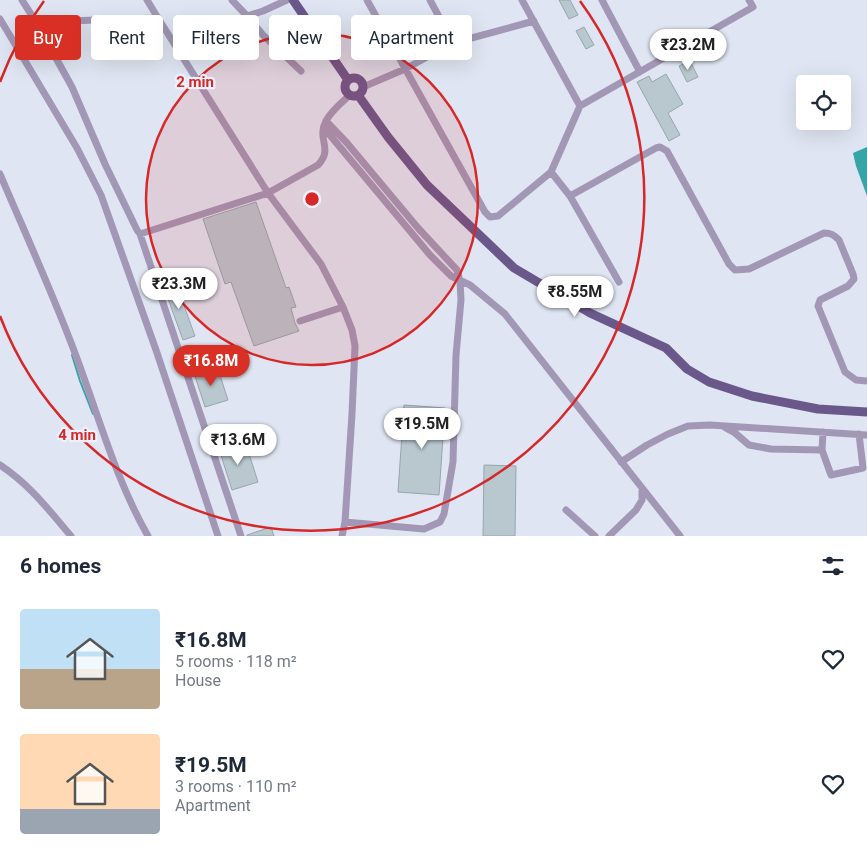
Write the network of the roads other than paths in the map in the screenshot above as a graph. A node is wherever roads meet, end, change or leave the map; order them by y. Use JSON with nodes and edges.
{"nodes":[{"id":1,"x":22,"y":0,"type":"edge"},
{"id":2,"x":147,"y":0,"type":"edge"},
{"id":3,"x":232,"y":0,"type":"edge"},
{"id":4,"x":286,"y":0,"type":"edge"},
{"id":5,"x":293,"y":0,"type":"edge"},
{"id":6,"x":367,"y":0,"type":"edge"},
{"id":7,"x":430,"y":0,"type":"edge"},
{"id":8,"x":522,"y":0,"type":"edge"},
{"id":9,"x":602,"y":0,"type":"edge"},
{"id":10,"x":749,"y":0,"type":"edge"},
{"id":11,"x":32,"y":15,"type":"edge"},
{"id":12,"x":156,"y":15,"type":"edge"},
{"id":13,"x":249,"y":15,"type":"edge"},
{"id":14,"x":255,"y":15,"type":"edge"},
{"id":15,"x":438,"y":15,"type":"edge"},
{"id":16,"x":0,"y":19,"type":"edge"},
{"id":17,"x":534,"y":21,"type":"junction"},
{"id":18,"x":163,"y":26,"type":"edge"},
{"id":19,"x":259,"y":28,"type":"edge"},
{"id":20,"x":472,"y":38,"type":"edge"},
{"id":21,"x":57,"y":60,"type":"edge"},
{"id":22,"x":422,"y":60,"type":"edge"},
{"id":23,"x":405,"y":69,"type":"junction"},
{"id":24,"x":301,"y":71,"type":"dead end"},
{"id":25,"x":640,"y":72,"type":"junction"},
{"id":26,"x":348,"y":80,"type":"junction"},
{"id":27,"x":357,"y":92,"type":"junction"},
{"id":28,"x":580,"y":106,"type":"junction"},
{"id":29,"x":326,"y":121,"type":"junction"},
{"id":30,"x":551,"y":172,"type":"junction"},
{"id":31,"x":0,"y":174,"type":"edge"},
{"id":32,"x":268,"y":193,"type":"junction"},
{"id":33,"x":570,"y":196,"type":"junction"},
{"id":34,"x":140,"y":234,"type":"junction"},
{"id":35,"x":460,"y":281,"type":"junction"},
{"id":36,"x":618,"y":282,"type":"dead end"},
{"id":37,"x":343,"y":307,"type":"junction"},
{"id":38,"x":300,"y":321,"type":"dead end"},
{"id":39,"x":867,"y":381,"type":"edge"},
{"id":40,"x":867,"y":412,"type":"edge"},
{"id":41,"x":722,"y":426,"type":"junction"},
{"id":42,"x":823,"y":432,"type":"junction"},
{"id":43,"x":863,"y":435,"type":"edge"},
{"id":44,"x":822,"y":450,"type":"junction"},
{"id":45,"x":621,"y":462,"type":"junction"},
{"id":46,"x":0,"y":465,"type":"edge"},
{"id":47,"x":642,"y":489,"type":"junction"},
{"id":48,"x":566,"y":510,"type":"dead end"},
{"id":49,"x":345,"y":522,"type":"junction"},
{"id":50,"x":419,"y":528,"type":"junction"},
{"id":51,"x":71,"y":536,"type":"edge"},
{"id":52,"x":148,"y":536,"type":"edge"},
{"id":53,"x":218,"y":536,"type":"edge"},
{"id":54,"x":241,"y":536,"type":"edge"},
{"id":55,"x":342,"y":536,"type":"edge"},
{"id":56,"x":424,"y":536,"type":"edge"},
{"id":57,"x":595,"y":536,"type":"edge"},
{"id":58,"x":609,"y":536,"type":"edge"},
{"id":59,"x":680,"y":536,"type":"edge"}],
"edges":[{"from":1,"to":11,"type":"street"},
{"from":2,"to":12,"type":"street"},
{"from":3,"to":13,"type":"street"},
{"from":4,"to":14,"type":"street"},
{"from":5,"to":26,"type":"main road"},
{"from":6,"to":23,"type":"street"},
{"from":7,"to":15,"type":"street"},
{"from":8,"to":17,"type":"street"},
{"from":9,"to":25,"type":"street"},
{"from":10,"to":25,"type":"street"},
{"from":16,"to":53,"type":"street"},
{"from":17,"to":20,"type":"street"},
{"from":17,"to":28,"type":"street"},
{"from":18,"to":32,"type":"street"},
{"from":19,"to":24,"type":"street"},
{"from":21,"to":34,"type":"street"},
{"from":22,"to":23,"type":"street"},
{"from":23,"to":27,"type":"street"},
{"from":23,"to":30,"type":"street"},
{"from":25,"to":28,"type":"street"},
{"from":26,"to":27,"type":"main road"},
{"from":26,"to":27,"type":"main road"},
{"from":27,"to":29,"type":"street"},
{"from":27,"to":40,"type":"main road"},
{"from":28,"to":30,"type":"street"},
{"from":29,"to":32,"type":"street"},
{"from":29,"to":35,"type":"street"},
{"from":30,"to":33,"type":"street"},
{"from":31,"to":52,"type":"street"},
{"from":32,"to":34,"type":"street"},
{"from":32,"to":37,"type":"street"},
{"from":33,"to":36,"type":"street"},
{"from":33,"to":39,"type":"street"},
{"from":34,"to":54,"type":"street"},
{"from":35,"to":45,"type":"street"},
{"from":35,"to":50,"type":"street"},
{"from":37,"to":38,"type":"street"},
{"from":37,"to":49,"type":"street"},
{"from":41,"to":42,"type":"street"},
{"from":41,"to":44,"type":"street"},
{"from":41,"to":45,"type":"street"},
{"from":42,"to":43,"type":"street"},
{"from":42,"to":44,"type":"street"},
{"from":43,"to":44,"type":"street"},
{"from":45,"to":47,"type":"street"},
{"from":46,"to":51,"type":"street"},
{"from":47,"to":58,"type":"street"},
{"from":47,"to":59,"type":"street"},
{"from":48,"to":57,"type":"street"},
{"from":49,"to":50,"type":"street"},
{"from":49,"to":55,"type":"street"},
{"from":50,"to":56,"type":"street"}]}
